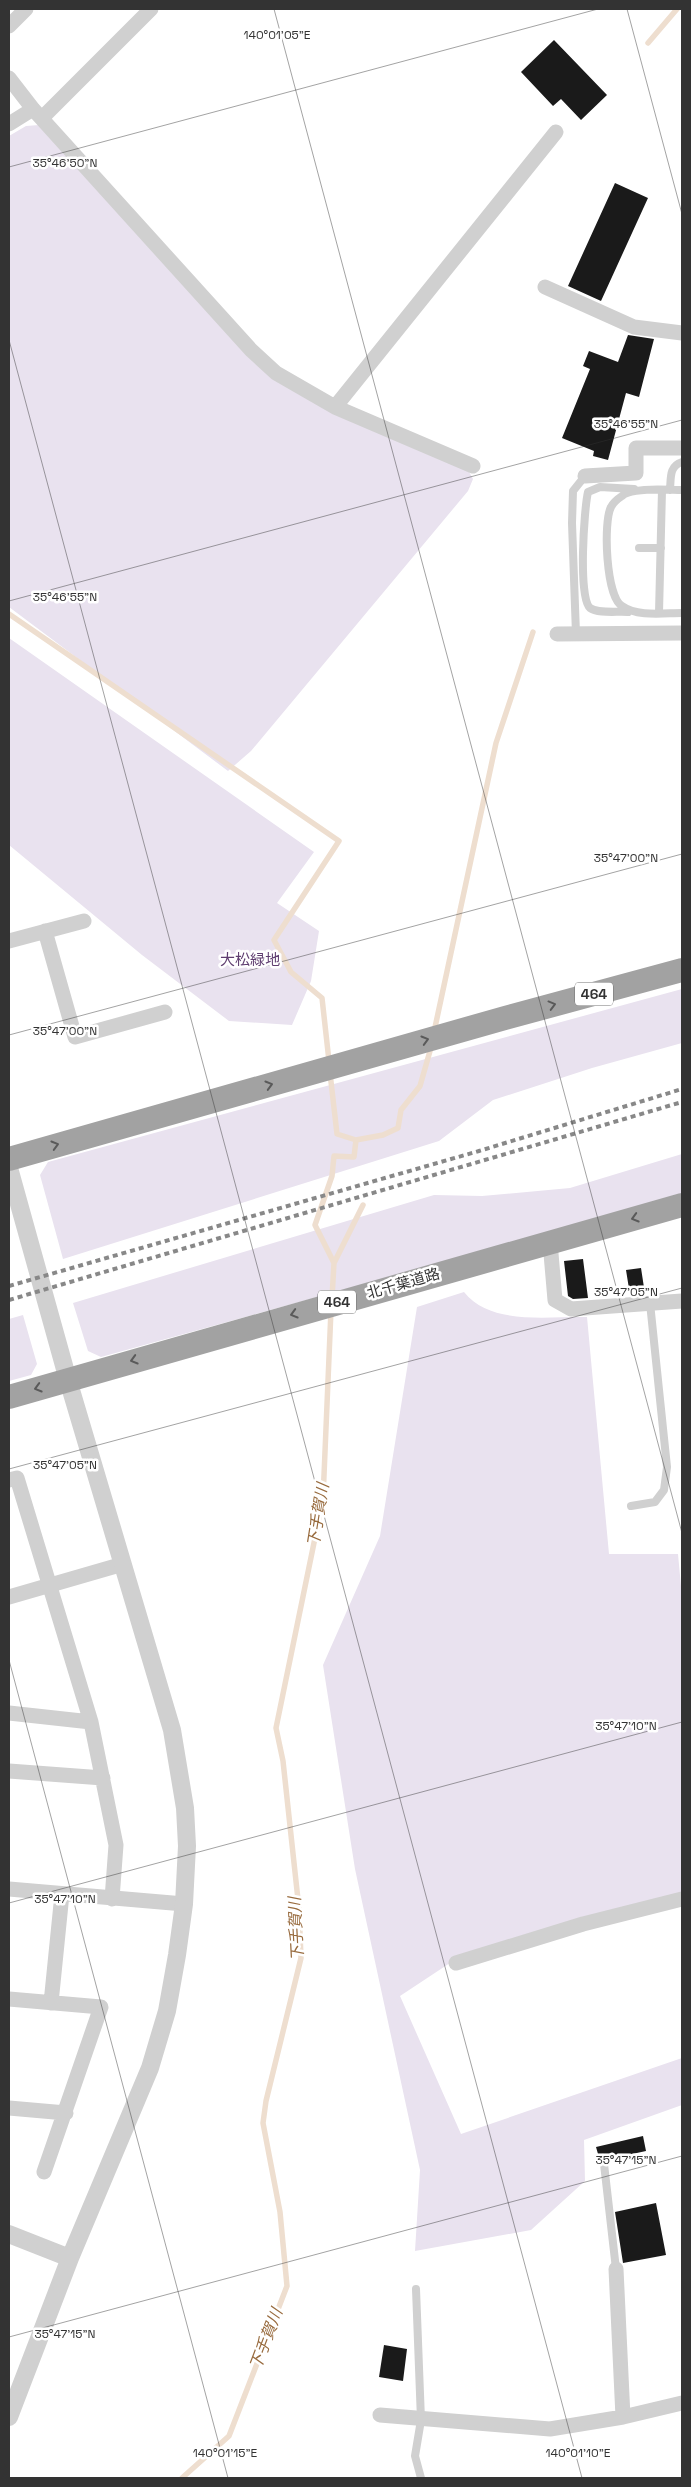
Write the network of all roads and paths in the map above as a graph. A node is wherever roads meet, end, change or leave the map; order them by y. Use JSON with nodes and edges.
{"nodes":[{"id":1,"x":26,"y":9,"type":"edge"},
{"id":2,"x":151,"y":9,"type":"edge"},
{"id":3,"x":9,"y":26,"type":"edge"},
{"id":4,"x":9,"y":78,"type":"edge"},
{"id":5,"x":38,"y":114,"type":"junction"},
{"id":6,"x":9,"y":124,"type":"edge"},
{"id":7,"x":556,"y":132,"type":"dead end"},
{"id":8,"x":545,"y":287,"type":"dead end"},
{"id":9,"x":682,"y":333,"type":"edge"},
{"id":10,"x":335,"y":407,"type":"junction"},
{"id":11,"x":682,"y":448,"type":"edge"},
{"id":12,"x":682,"y":462,"type":"edge"},
{"id":13,"x":473,"y":466,"type":"dead end"},
{"id":14,"x":585,"y":476,"type":"joint"},
{"id":15,"x":648,"y":490,"type":"junction"},
{"id":16,"x":666,"y":490,"type":"junction"},
{"id":17,"x":682,"y":490,"type":"edge"},
{"id":18,"x":638,"y":548,"type":"dead end"},
{"id":19,"x":661,"y":548,"type":"junction"},
{"id":20,"x":638,"y":612,"type":"junction"},
{"id":21,"x":659,"y":613,"type":"junction"},
{"id":22,"x":682,"y":613,"type":"edge"},
{"id":23,"x":682,"y":633,"type":"edge"},
{"id":24,"x":557,"y":634,"type":"dead end"},
{"id":25,"x":576,"y":634,"type":"junction"},
{"id":26,"x":84,"y":921,"type":"dead end"},
{"id":27,"x":44,"y":931,"type":"junction"},
{"id":28,"x":9,"y":942,"type":"edge"},
{"id":29,"x":682,"y":970,"type":"edge"},
{"id":30,"x":164,"y":1012,"type":"dead end"},
{"id":31,"x":9,"y":1159,"type":"edge"},
{"id":32,"x":9,"y":1168,"type":"edge"},
{"id":33,"x":682,"y":1205,"type":"edge"},
{"id":34,"x":550,"y":1242,"type":"junction"},
{"id":35,"x":682,"y":1301,"type":"edge"},
{"id":36,"x":650,"y":1304,"type":"junction"},
{"id":37,"x":68,"y":1380,"type":"junction"},
{"id":38,"x":9,"y":1397,"type":"edge"},
{"id":39,"x":9,"y":1480,"type":"edge"},
{"id":40,"x":631,"y":1506,"type":"dead end"},
{"id":41,"x":122,"y":1564,"type":"junction"},
{"id":42,"x":50,"y":1585,"type":"junction"},
{"id":43,"x":9,"y":1597,"type":"edge"},
{"id":44,"x":9,"y":1713,"type":"edge"},
{"id":45,"x":91,"y":1722,"type":"junction"},
{"id":46,"x":9,"y":1771,"type":"edge"},
{"id":47,"x":103,"y":1778,"type":"junction"},
{"id":48,"x":9,"y":1889,"type":"edge"},
{"id":49,"x":62,"y":1894,"type":"junction"},
{"id":50,"x":112,"y":1899,"type":"junction"},
{"id":51,"x":682,"y":1900,"type":"edge"},
{"id":52,"x":184,"y":1904,"type":"junction"},
{"id":53,"x":456,"y":1963,"type":"dead end"},
{"id":54,"x":9,"y":1999,"type":"edge"},
{"id":55,"x":51,"y":2003,"type":"junction"},
{"id":56,"x":9,"y":2108,"type":"edge"},
{"id":57,"x":66,"y":2113,"type":"junction"},
{"id":58,"x":604,"y":2164,"type":"dead end"},
{"id":59,"x":44,"y":2172,"type":"dead end"},
{"id":60,"x":9,"y":2234,"type":"edge"},
{"id":61,"x":70,"y":2258,"type":"junction"},
{"id":62,"x":616,"y":2269,"type":"joint"},
{"id":63,"x":416,"y":2289,"type":"dead end"},
{"id":64,"x":682,"y":2403,"type":"edge"},
{"id":65,"x":380,"y":2415,"type":"dead end"},
{"id":66,"x":9,"y":2417,"type":"edge"},
{"id":67,"x":623,"y":2417,"type":"junction"},
{"id":68,"x":421,"y":2420,"type":"junction"},
{"id":69,"x":421,"y":2478,"type":"edge"}],
"edges":[{"from":1,"to":3,"type":"street"},
{"from":2,"to":5,"type":"street"},
{"from":4,"to":5,"type":"street"},
{"from":5,"to":6,"type":"street"},
{"from":5,"to":10,"type":"street"},
{"from":7,"to":10,"type":"street"},
{"from":8,"to":9,"type":"street"},
{"from":10,"to":13,"type":"street"},
{"from":11,"to":14,"type":"street"},
{"from":12,"to":16,"type":"lane"},
{"from":14,"to":25,"type":"lane"},
{"from":15,"to":16,"type":"lane"},
{"from":15,"to":20,"type":"lane"},
{"from":15,"to":20,"type":"lane"},
{"from":16,"to":17,"type":"lane"},
{"from":16,"to":19,"type":"lane"},
{"from":18,"to":19,"type":"lane"},
{"from":19,"to":21,"type":"lane"},
{"from":20,"to":21,"type":"lane"},
{"from":21,"to":22,"type":"lane"},
{"from":23,"to":25,"type":"street"},
{"from":24,"to":25,"type":"street"},
{"from":26,"to":27,"type":"street"},
{"from":27,"to":28,"type":"street"},
{"from":27,"to":30,"type":"street"},
{"from":31,"to":29,"type":"highway","number":"464","one_way":true},
{"from":32,"to":37,"type":"street"},
{"from":33,"to":34,"type":"highway","name":"北千葉道路","number":"464","one_way":true},
{"from":34,"to":36,"type":"street"},
{"from":34,"to":37,"type":"highway","name":"北千葉道路","number":"464","one_way":true},
{"from":35,"to":36,"type":"street"},
{"from":36,"to":40,"type":"lane"},
{"from":37,"to":38,"type":"highway","name":"北千葉道路","number":"464","one_way":true},
{"from":37,"to":41,"type":"street"},
{"from":39,"to":42,"type":"street"},
{"from":41,"to":42,"type":"street"},
{"from":41,"to":52,"type":"street"},
{"from":42,"to":43,"type":"street"},
{"from":42,"to":45,"type":"street"},
{"from":44,"to":45,"type":"street"},
{"from":45,"to":47,"type":"street"},
{"from":46,"to":47,"type":"street"},
{"from":47,"to":50,"type":"street"},
{"from":48,"to":49,"type":"street"},
{"from":49,"to":50,"type":"street"},
{"from":49,"to":55,"type":"street"},
{"from":50,"to":52,"type":"street"},
{"from":51,"to":53,"type":"street"},
{"from":52,"to":61,"type":"street"},
{"from":54,"to":55,"type":"street"},
{"from":55,"to":57,"type":"street"},
{"from":56,"to":57,"type":"street"},
{"from":57,"to":59,"type":"street"},
{"from":58,"to":62,"type":"lane"},
{"from":60,"to":61,"type":"street"},
{"from":61,"to":66,"type":"street"},
{"from":62,"to":67,"type":"street"},
{"from":63,"to":68,"type":"lane"},
{"from":64,"to":67,"type":"street"},
{"from":65,"to":68,"type":"street"},
{"from":67,"to":68,"type":"street"},
{"from":68,"to":69,"type":"lane"}]}
